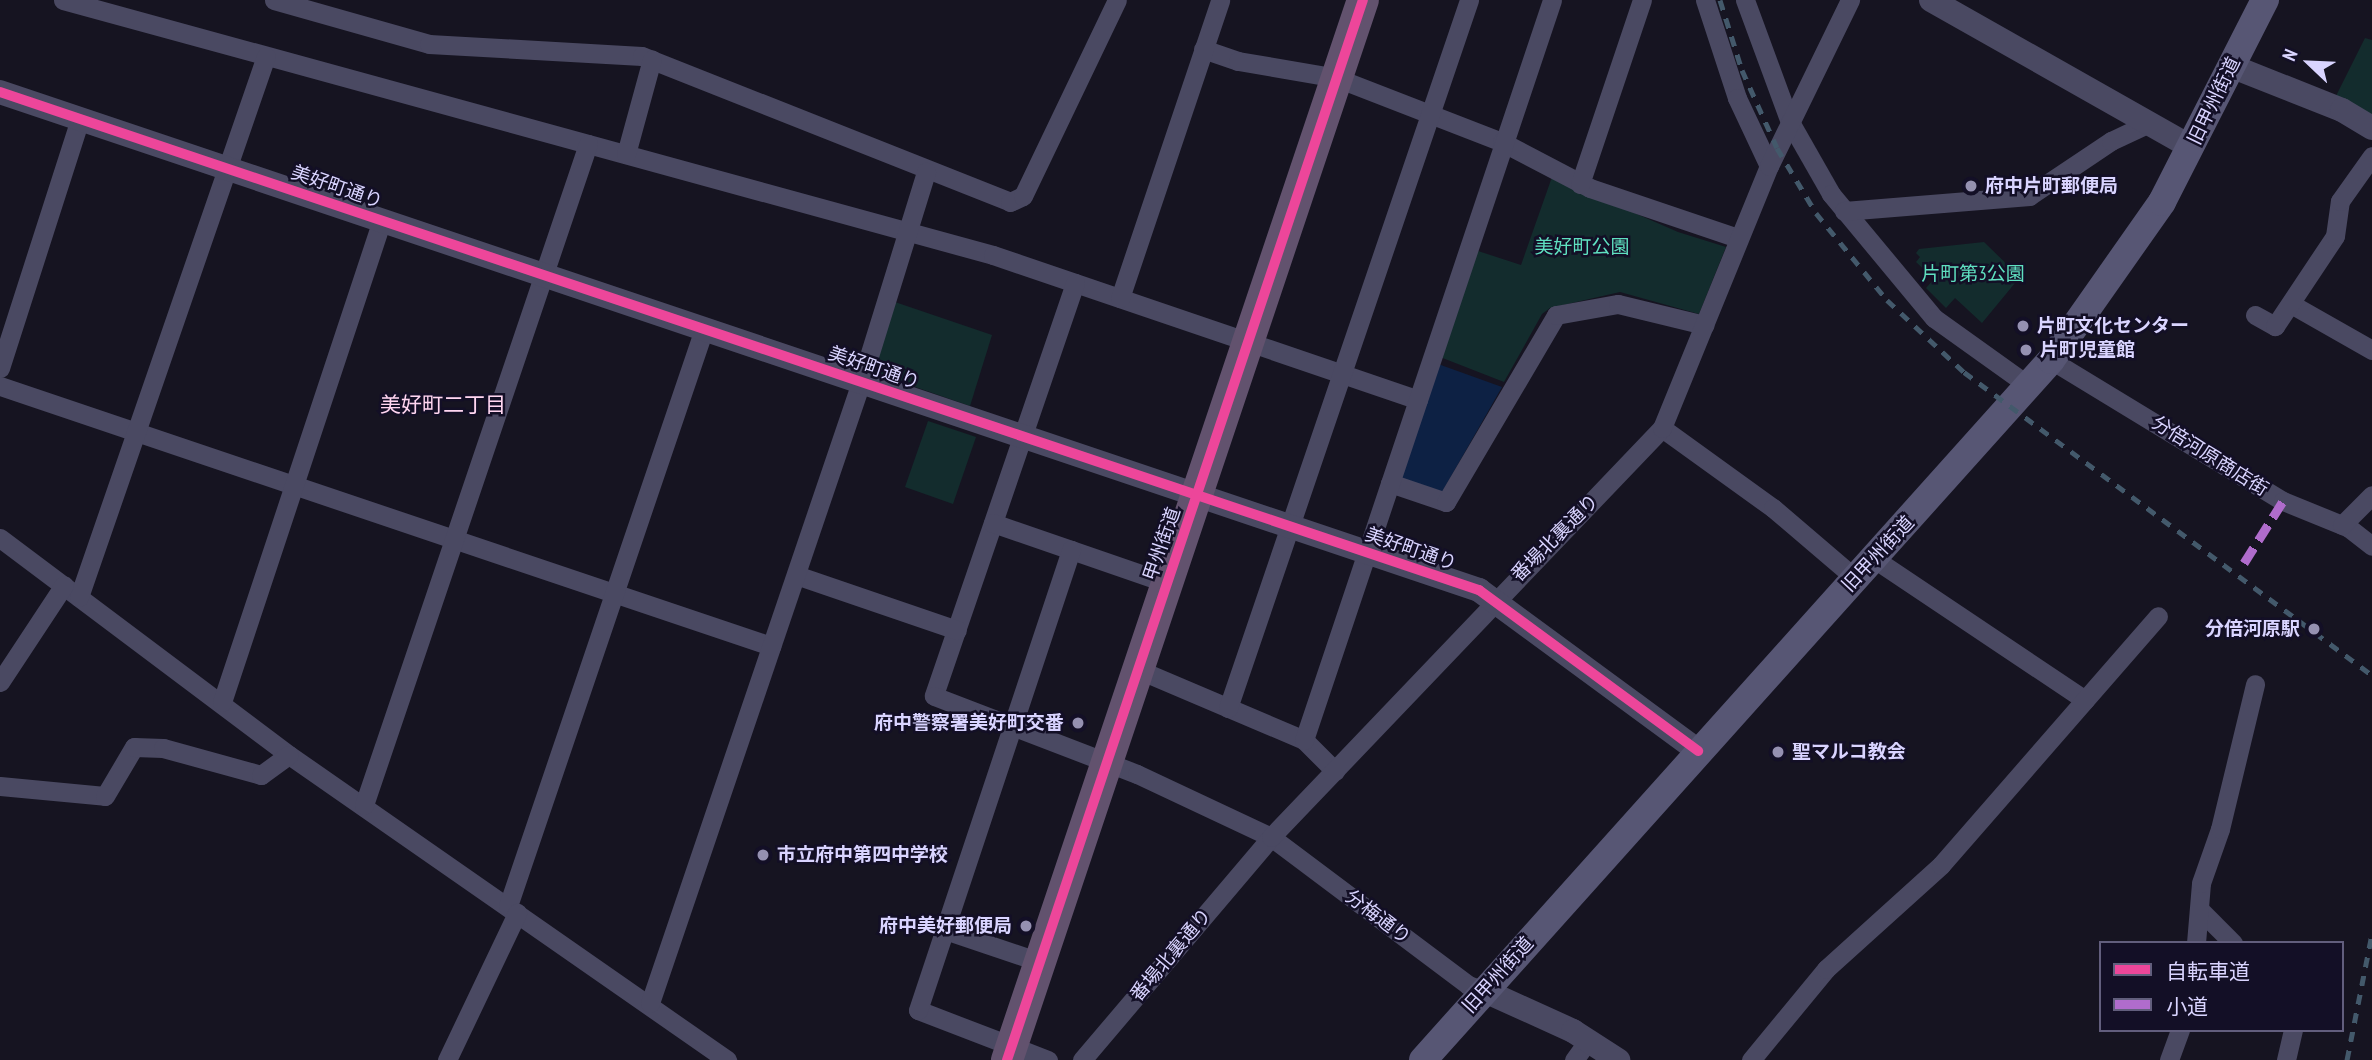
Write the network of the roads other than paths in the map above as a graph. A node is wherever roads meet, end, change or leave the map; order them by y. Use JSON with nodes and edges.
{"nodes":[{"id":1,"x":63,"y":0,"type":"edge"},
{"id":2,"x":274,"y":0,"type":"edge"},
{"id":3,"x":1116,"y":0,"type":"edge"},
{"id":4,"x":1220,"y":0,"type":"edge"},
{"id":5,"x":1363,"y":0,"type":"edge"},
{"id":6,"x":1469,"y":0,"type":"edge"},
{"id":7,"x":1552,"y":0,"type":"edge"},
{"id":8,"x":1642,"y":0,"type":"edge"},
{"id":9,"x":1704,"y":0,"type":"edge"},
{"id":10,"x":1745,"y":0,"type":"edge"},
{"id":11,"x":1850,"y":0,"type":"edge"},
{"id":12,"x":1931,"y":0,"type":"edge"},
{"id":13,"x":2265,"y":0,"type":"edge"},
{"id":14,"x":1203,"y":50,"type":"junction"},
{"id":15,"x":267,"y":56,"type":"junction"},
{"id":16,"x":652,"y":59,"type":"junction"},
{"id":17,"x":2231,"y":66,"type":"junction"},
{"id":18,"x":1337,"y":78,"type":"junction"},
{"id":19,"x":0,"y":92,"type":"edge"},
{"id":20,"x":1430,"y":113,"type":"junction"},
{"id":21,"x":80,"y":119,"type":"junction"},
{"id":22,"x":1790,"y":122,"type":"junction"},
{"id":23,"x":2149,"y":123,"type":"junction"},
{"id":24,"x":2372,"y":128,"type":"edge"},
{"id":25,"x":1502,"y":142,"type":"junction"},
{"id":26,"x":588,"y":144,"type":"junction"},
{"id":27,"x":2191,"y":147,"type":"junction"},
{"id":28,"x":626,"y":154,"type":"junction"},
{"id":29,"x":2372,"y":156,"type":"edge"},
{"id":30,"x":1769,"y":166,"type":"junction"},
{"id":31,"x":228,"y":169,"type":"junction"},
{"id":32,"x":926,"y":172,"type":"junction"},
{"id":33,"x":1580,"y":184,"type":"junction"},
{"id":34,"x":1844,"y":211,"type":"junction"},
{"id":35,"x":382,"y":220,"type":"junction"},
{"id":36,"x":910,"y":233,"type":"junction"},
{"id":37,"x":1738,"y":238,"type":"junction"},
{"id":38,"x":544,"y":275,"type":"junction"},
{"id":39,"x":1075,"y":283,"type":"junction"},
{"id":40,"x":1119,"y":298,"type":"junction"},
{"id":41,"x":2291,"y":304,"type":"junction"},
{"id":42,"x":2255,"y":315,"type":"dead end"},
{"id":43,"x":1705,"y":325,"type":"junction"},
{"id":44,"x":704,"y":329,"type":"junction"},
{"id":45,"x":1249,"y":341,"type":"junction"},
{"id":46,"x":2372,"y":350,"type":"edge"},
{"id":47,"x":2051,"y":360,"type":"junction"},
{"id":48,"x":0,"y":368,"type":"edge"},
{"id":49,"x":1342,"y":373,"type":"junction"},
{"id":50,"x":860,"y":382,"type":"junction"},
{"id":51,"x":0,"y":386,"type":"edge"},
{"id":52,"x":2029,"y":386,"type":"junction"},
{"id":53,"x":1418,"y":400,"type":"junction"},
{"id":54,"x":1661,"y":428,"type":"junction"},
{"id":55,"x":139,"y":433,"type":"junction"},
{"id":56,"x":1023,"y":436,"type":"junction"},
{"id":57,"x":1390,"y":483,"type":"junction"},
{"id":58,"x":294,"y":485,"type":"junction"},
{"id":59,"x":1197,"y":495,"type":"junction"},
{"id":60,"x":2372,"y":495,"type":"edge"},
{"id":61,"x":993,"y":523,"type":"junction"},
{"id":62,"x":2342,"y":525,"type":"junction"},
{"id":63,"x":1291,"y":527,"type":"junction"},
{"id":64,"x":0,"y":538,"type":"edge"},
{"id":65,"x":454,"y":539,"type":"junction"},
{"id":66,"x":2372,"y":546,"type":"edge"},
{"id":67,"x":1071,"y":550,"type":"junction"},
{"id":68,"x":1366,"y":552,"type":"junction"},
{"id":69,"x":1864,"y":568,"type":"junction"},
{"id":70,"x":796,"y":576,"type":"junction"},
{"id":71,"x":1167,"y":583,"type":"junction"},
{"id":72,"x":71,"y":591,"type":"junction"},
{"id":73,"x":614,"y":593,"type":"junction"},
{"id":74,"x":1496,"y":599,"type":"junction"},
{"id":75,"x":2158,"y":616,"type":"dead end"},
{"id":76,"x":957,"y":630,"type":"junction"},
{"id":77,"x":771,"y":646,"type":"junction"},
{"id":78,"x":1137,"y":670,"type":"junction"},
{"id":79,"x":0,"y":682,"type":"edge"},
{"id":80,"x":2255,"y":684,"type":"dead end"},
{"id":81,"x":2085,"y":701,"type":"junction"},
{"id":82,"x":222,"y":702,"type":"junction"},
{"id":83,"x":1228,"y":708,"type":"junction"},
{"id":84,"x":1012,"y":726,"type":"junction"},
{"id":85,"x":1304,"y":740,"type":"junction"},
{"id":86,"x":1698,"y":751,"type":"junction"},
{"id":87,"x":289,"y":755,"type":"junction"},
{"id":88,"x":1093,"y":756,"type":"junction"},
{"id":89,"x":1335,"y":771,"type":"junction"},
{"id":90,"x":0,"y":786,"type":"edge"},
{"id":91,"x":364,"y":805,"type":"junction"},
{"id":92,"x":1271,"y":837,"type":"junction"},
{"id":93,"x":512,"y":909,"type":"junction"},
{"id":94,"x":2202,"y":912,"type":"junction"},
{"id":95,"x":945,"y":930,"type":"junction"},
{"id":96,"x":2196,"y":941,"type":"edge"},
{"id":97,"x":2231,"y":941,"type":"edge"},
{"id":98,"x":1040,"y":962,"type":"junction"},
{"id":99,"x":1485,"y":991,"type":"junction"},
{"id":100,"x":650,"y":1003,"type":"junction"},
{"id":101,"x":2179,"y":1032,"type":"edge"},
{"id":102,"x":2293,"y":1032,"type":"edge"},
{"id":103,"x":1581,"y":1050,"type":"edge"},
{"id":104,"x":1009,"y":1054,"type":"edge"},
{"id":105,"x":447,"y":1060,"type":"edge"},
{"id":106,"x":727,"y":1060,"type":"edge"},
{"id":107,"x":1048,"y":1060,"type":"edge"},
{"id":108,"x":1082,"y":1060,"type":"edge"},
{"id":109,"x":1423,"y":1060,"type":"edge"},
{"id":110,"x":1618,"y":1060,"type":"edge"},
{"id":111,"x":1751,"y":1060,"type":"edge"},
{"id":112,"x":2169,"y":1060,"type":"edge"},
{"id":113,"x":2286,"y":1060,"type":"edge"}],
"edges":[{"from":1,"to":15,"type":"street"},
{"from":2,"to":16,"type":"street"},
{"from":3,"to":32,"type":"street"},
{"from":4,"to":14,"type":"street"},
{"from":5,"to":18,"type":"highway","name":"甲州街道"},
{"from":6,"to":20,"type":"street"},
{"from":7,"to":25,"type":"street"},
{"from":8,"to":33,"type":"street"},
{"from":9,"to":30,"type":"street"},
{"from":10,"to":22,"type":"street"},
{"from":11,"to":22,"type":"street","name":"番場北裏通り"},
{"from":12,"to":23,"type":"street"},
{"from":13,"to":17,"type":"main road","name":"旧甲州街道"},
{"from":14,"to":18,"type":"street"},
{"from":14,"to":40,"type":"street"},
{"from":15,"to":26,"type":"street"},
{"from":15,"to":31,"type":"street"},
{"from":16,"to":28,"type":"street"},
{"from":16,"to":32,"type":"street"},
{"from":17,"to":24,"type":"street"},
{"from":17,"to":27,"type":"main road","name":"旧甲州街道"},
{"from":18,"to":20,"type":"street"},
{"from":18,"to":45,"type":"highway","name":"甲州街道"},
{"from":19,"to":21,"type":"street","name":"美好町通り"},
{"from":20,"to":25,"type":"street"},
{"from":20,"to":49,"type":"street"},
{"from":21,"to":31,"type":"street","name":"美好町通り"},
{"from":21,"to":48,"type":"street"},
{"from":22,"to":30,"type":"street","name":"番場北裏通り"},
{"from":22,"to":34,"type":"street"},
{"from":23,"to":27,"type":"street"},
{"from":23,"to":34,"type":"street"},
{"from":25,"to":33,"type":"street"},
{"from":25,"to":53,"type":"street"},
{"from":26,"to":28,"type":"street"},
{"from":26,"to":38,"type":"street"},
{"from":27,"to":47,"type":"main road","name":"旧甲州街道"},
{"from":28,"to":36,"type":"street"},
{"from":29,"to":41,"type":"street"},
{"from":30,"to":37,"type":"street","name":"番場北裏通り"},
{"from":31,"to":35,"type":"street","name":"美好町通り"},
{"from":31,"to":55,"type":"street"},
{"from":32,"to":36,"type":"street"},
{"from":33,"to":37,"type":"street"},
{"from":34,"to":52,"type":"street"},
{"from":35,"to":38,"type":"street","name":"美好町通り"},
{"from":35,"to":58,"type":"street"},
{"from":36,"to":39,"type":"street"},
{"from":36,"to":50,"type":"street"},
{"from":37,"to":43,"type":"street","name":"番場北裏通り"},
{"from":38,"to":44,"type":"street","name":"美好町通り"},
{"from":38,"to":65,"type":"street"},
{"from":39,"to":40,"type":"street"},
{"from":39,"to":56,"type":"street"},
{"from":40,"to":45,"type":"street"},
{"from":41,"to":42,"type":"street"},
{"from":41,"to":46,"type":"street"},
{"from":43,"to":54,"type":"street","name":"番場北裏通り"},
{"from":43,"to":57,"type":"street"},
{"from":44,"to":50,"type":"street","name":"美好町通り"},
{"from":44,"to":73,"type":"street"},
{"from":45,"to":49,"type":"street"},
{"from":45,"to":59,"type":"highway","name":"甲州街道"},
{"from":47,"to":52,"type":"main road","name":"旧甲州街道"},
{"from":47,"to":62,"type":"street","name":"分倍河原商店街"},
{"from":49,"to":53,"type":"street"},
{"from":49,"to":63,"type":"street"},
{"from":50,"to":56,"type":"street","name":"美好町通り"},
{"from":50,"to":70,"type":"street"},
{"from":51,"to":55,"type":"street"},
{"from":52,"to":69,"type":"main road","name":"旧甲州街道"},
{"from":53,"to":57,"type":"street"},
{"from":54,"to":69,"type":"street"},
{"from":54,"to":74,"type":"street","name":"番場北裏通り"},
{"from":55,"to":58,"type":"street"},
{"from":55,"to":72,"type":"street"},
{"from":56,"to":59,"type":"street","name":"美好町通り"},
{"from":56,"to":61,"type":"street"},
{"from":57,"to":68,"type":"street"},
{"from":58,"to":65,"type":"street"},
{"from":58,"to":82,"type":"street"},
{"from":59,"to":63,"type":"street","name":"美好町通り"},
{"from":59,"to":71,"type":"highway","name":"甲州街道"},
{"from":60,"to":62,"type":"street"},
{"from":61,"to":67,"type":"street"},
{"from":61,"to":76,"type":"street"},
{"from":62,"to":66,"type":"street","name":"分倍河原商店街"},
{"from":63,"to":68,"type":"street","name":"美好町通り"},
{"from":63,"to":83,"type":"street"},
{"from":64,"to":72,"type":"street"},
{"from":65,"to":73,"type":"street"},
{"from":65,"to":91,"type":"street"},
{"from":67,"to":71,"type":"street"},
{"from":67,"to":84,"type":"street"},
{"from":68,"to":74,"type":"street","name":"美好町通り"},
{"from":68,"to":85,"type":"street"},
{"from":69,"to":81,"type":"street"},
{"from":69,"to":86,"type":"main road","name":"旧甲州街道"},
{"from":70,"to":76,"type":"street"},
{"from":70,"to":77,"type":"street"},
{"from":71,"to":78,"type":"highway","name":"甲州街道"},
{"from":72,"to":79,"type":"street"},
{"from":72,"to":82,"type":"street"},
{"from":73,"to":77,"type":"street"},
{"from":73,"to":93,"type":"street"},
{"from":74,"to":86,"type":"street","name":"美好町通り"},
{"from":74,"to":89,"type":"street","name":"番場北裏通り"},
{"from":75,"to":81,"type":"street"},
{"from":76,"to":84,"type":"street","name":"分梅通り"},
{"from":77,"to":100,"type":"street"},
{"from":78,"to":83,"type":"street"},
{"from":78,"to":88,"type":"highway","name":"甲州街道"},
{"from":80,"to":94,"type":"street"},
{"from":81,"to":111,"type":"street"},
{"from":82,"to":87,"type":"street"},
{"from":83,"to":85,"type":"street"},
{"from":84,"to":88,"type":"street","name":"分梅通り"},
{"from":84,"to":95,"type":"street"},
{"from":85,"to":89,"type":"street"},
{"from":86,"to":99,"type":"main road","name":"旧甲州街道"},
{"from":87,"to":90,"type":"street"},
{"from":87,"to":91,"type":"street"},
{"from":88,"to":92,"type":"street","name":"分梅通り"},
{"from":88,"to":98,"type":"highway","name":"甲州街道"},
{"from":89,"to":92,"type":"street","name":"番場北裏通り"},
{"from":91,"to":93,"type":"street"},
{"from":92,"to":99,"type":"street","name":"分梅通り"},
{"from":92,"to":108,"type":"street","name":"番場北裏通り"},
{"from":93,"to":100,"type":"street"},
{"from":93,"to":105,"type":"street"},
{"from":94,"to":96,"type":"street"},
{"from":94,"to":97,"type":"street"},
{"from":95,"to":98,"type":"street"},
{"from":95,"to":104,"type":"street"},
{"from":98,"to":104,"type":"highway","name":"甲州街道"},
{"from":99,"to":103,"type":"street","name":"分梅通り"},
{"from":99,"to":109,"type":"main road","name":"旧甲州街道"},
{"from":100,"to":106,"type":"street"},
{"from":101,"to":112,"type":"street"},
{"from":102,"to":113,"type":"street"},
{"from":103,"to":110,"type":"street","name":"分梅通り"},
{"from":104,"to":107,"type":"street"}]}
